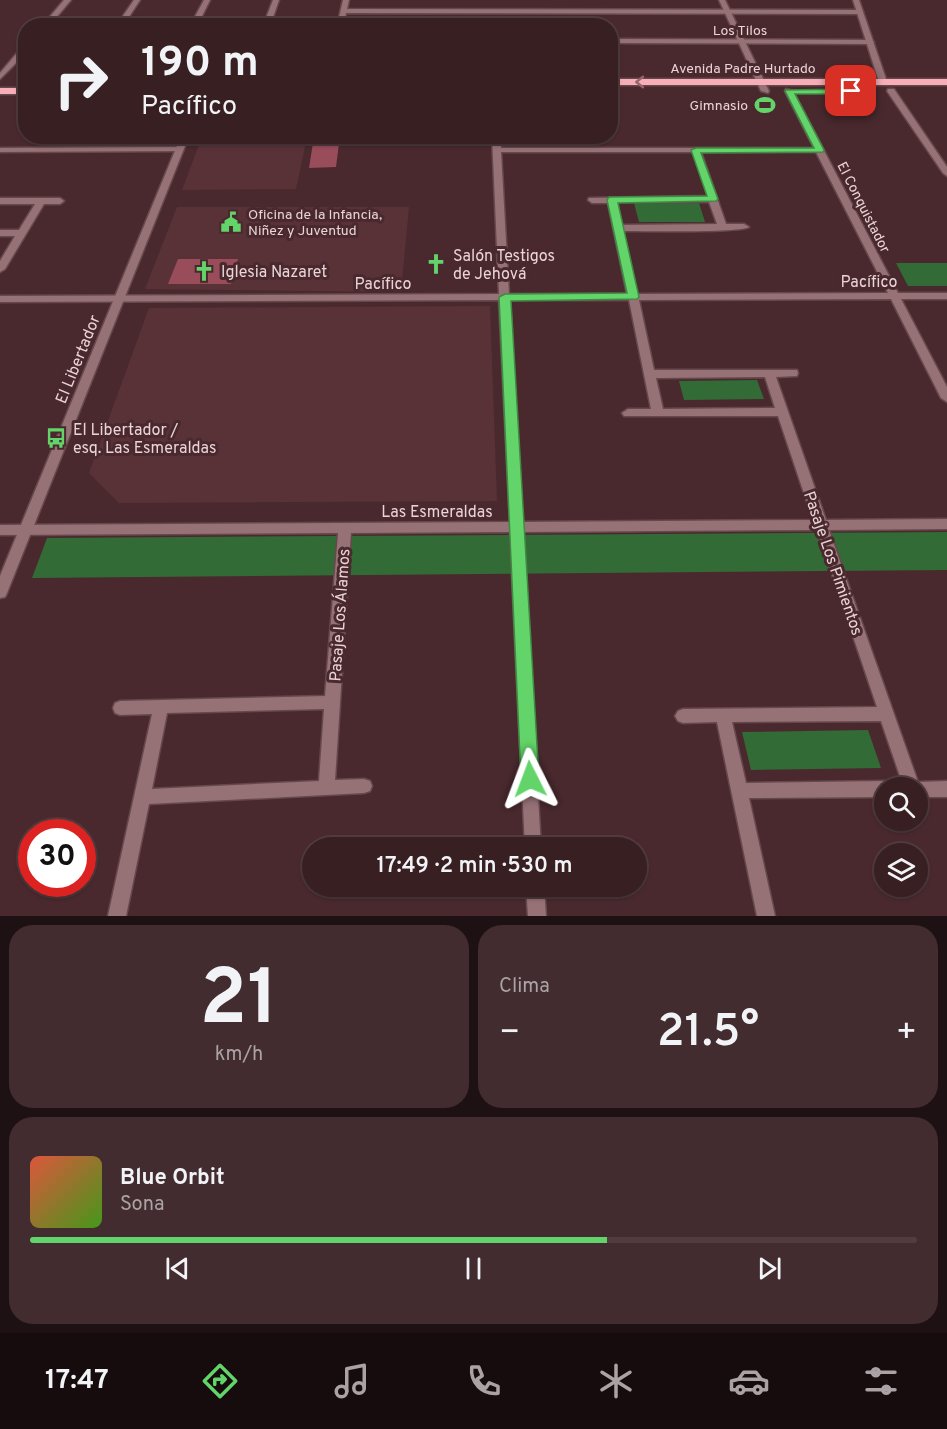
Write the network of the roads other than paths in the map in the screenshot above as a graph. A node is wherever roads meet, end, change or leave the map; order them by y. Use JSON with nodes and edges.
{"nodes":[{"id":1,"x":68,"y":0,"type":"edge"},
{"id":2,"x":137,"y":0,"type":"edge"},
{"id":3,"x":207,"y":0,"type":"edge"},
{"id":4,"x":276,"y":0,"type":"edge"},
{"id":5,"x":346,"y":0,"type":"edge"},
{"id":6,"x":722,"y":0,"type":"edge"},
{"id":7,"x":856,"y":0,"type":"edge"},
{"id":8,"x":344,"y":11,"type":"junction"},
{"id":9,"x":728,"y":12,"type":"junction"},
{"id":10,"x":860,"y":12,"type":"junction"},
{"id":11,"x":52,"y":18,"type":"edge"},
{"id":12,"x":124,"y":18,"type":"edge"},
{"id":13,"x":197,"y":18,"type":"edge"},
{"id":14,"x":269,"y":18,"type":"edge"},
{"id":15,"x":342,"y":18,"type":"edge"},
{"id":16,"x":618,"y":41,"type":"edge"},
{"id":17,"x":742,"y":42,"type":"junction"},
{"id":18,"x":870,"y":42,"type":"junction"},
{"id":19,"x":18,"y":57,"type":"edge"},
{"id":20,"x":0,"y":77,"type":"edge"},
{"id":21,"x":0,"y":82,"type":"edge"},
{"id":22,"x":18,"y":82,"type":"edge"},
{"id":23,"x":618,"y":82,"type":"edge"},
{"id":24,"x":883,"y":82,"type":"junction"},
{"id":25,"x":947,"y":82,"type":"edge"},
{"id":26,"x":763,"y":87,"type":"junction"},
{"id":27,"x":0,"y":91,"type":"edge"},
{"id":28,"x":18,"y":91,"type":"edge"},
{"id":29,"x":789,"y":91,"type":"junction"},
{"id":30,"x":891,"y":91,"type":"junction"},
{"id":31,"x":947,"y":91,"type":"edge"},
{"id":32,"x":618,"y":92,"type":"edge"},
{"id":33,"x":182,"y":144,"type":"edge"},
{"id":34,"x":497,"y":144,"type":"edge"},
{"id":35,"x":180,"y":149,"type":"junction"},
{"id":36,"x":0,"y":150,"type":"edge"},
{"id":37,"x":497,"y":150,"type":"junction"},
{"id":38,"x":696,"y":150,"type":"junction"},
{"id":39,"x":820,"y":150,"type":"junction"},
{"id":40,"x":947,"y":173,"type":"edge"},
{"id":41,"x":713,"y":199,"type":"junction"},
{"id":42,"x":592,"y":200,"type":"dead end"},
{"id":43,"x":612,"y":200,"type":"junction"},
{"id":44,"x":0,"y":201,"type":"edge"},
{"id":45,"x":41,"y":201,"type":"junction"},
{"id":46,"x":60,"y":201,"type":"dead end"},
{"id":47,"x":744,"y":227,"type":"dead end"},
{"id":48,"x":619,"y":228,"type":"junction"},
{"id":49,"x":723,"y":228,"type":"junction"},
{"id":50,"x":0,"y":233,"type":"edge"},
{"id":51,"x":22,"y":233,"type":"junction"},
{"id":52,"x":0,"y":269,"type":"edge"},
{"id":53,"x":894,"y":296,"type":"junction"},
{"id":54,"x":947,"y":296,"type":"edge"},
{"id":55,"x":505,"y":297,"type":"junction"},
{"id":56,"x":633,"y":297,"type":"junction"},
{"id":57,"x":120,"y":298,"type":"junction"},
{"id":58,"x":0,"y":299,"type":"edge"},
{"id":59,"x":793,"y":372,"type":"dead end"},
{"id":60,"x":769,"y":373,"type":"junction"},
{"id":61,"x":650,"y":374,"type":"junction"},
{"id":62,"x":947,"y":398,"type":"edge"},
{"id":63,"x":783,"y":412,"type":"junction"},
{"id":64,"x":628,"y":413,"type":"dead end"},
{"id":65,"x":658,"y":413,"type":"junction"},
{"id":66,"x":947,"y":524,"type":"edge"},
{"id":67,"x":821,"y":525,"type":"junction"},
{"id":68,"x":517,"y":527,"type":"junction"},
{"id":69,"x":345,"y":528,"type":"junction"},
{"id":70,"x":0,"y":530,"type":"edge"},
{"id":71,"x":26,"y":530,"type":"junction"},
{"id":72,"x":0,"y":593,"type":"edge"},
{"id":73,"x":332,"y":702,"type":"junction"},
{"id":74,"x":161,"y":707,"type":"junction"},
{"id":75,"x":120,"y":708,"type":"dead end"},
{"id":76,"x":886,"y":714,"type":"junction"},
{"id":77,"x":723,"y":715,"type":"junction"},
{"id":78,"x":683,"y":716,"type":"dead end"},
{"id":79,"x":908,"y":777,"type":"edge"},
{"id":80,"x":364,"y":786,"type":"dead end"},
{"id":81,"x":326,"y":788,"type":"junction"},
{"id":82,"x":874,"y":789,"type":"edge"},
{"id":83,"x":928,"y":789,"type":"edge"},
{"id":84,"x":947,"y":789,"type":"edge"},
{"id":85,"x":740,"y":791,"type":"junction"},
{"id":86,"x":141,"y":796,"type":"junction"},
{"id":87,"x":532,"y":837,"type":"edge"},
{"id":88,"x":536,"y":897,"type":"edge"},
{"id":89,"x":117,"y":916,"type":"edge"},
{"id":90,"x":537,"y":916,"type":"edge"},
{"id":91,"x":766,"y":916,"type":"edge"}],
"edges":[{"from":1,"to":11,"type":"street"},
{"from":2,"to":12,"type":"street"},
{"from":3,"to":13,"type":"street"},
{"from":4,"to":14,"type":"street"},
{"from":5,"to":8,"type":"street"},
{"from":6,"to":9,"type":"street"},
{"from":7,"to":10,"type":"street"},
{"from":8,"to":9,"type":"street"},
{"from":8,"to":15,"type":"street"},
{"from":9,"to":10,"type":"street"},
{"from":9,"to":17,"type":"street"},
{"from":10,"to":18,"type":"street"},
{"from":16,"to":17,"type":"street","name":"Los Tilos"},
{"from":17,"to":18,"type":"street","name":"Los Tilos"},
{"from":17,"to":26,"type":"street"},
{"from":18,"to":24,"type":"street"},
{"from":19,"to":20,"type":"street"},
{"from":21,"to":22,"type":"main road"},
{"from":26,"to":23,"type":"main road","name":"Avenida Padre Hurtado","one_way":true},
{"from":24,"to":25,"type":"main road","name":"Avenida Padre Hurtado"},
{"from":24,"to":26,"type":"main road","name":"Avenida Padre Hurtado"},
{"from":26,"to":29,"type":"main road","name":"Avenida Padre Hurtado"},
{"from":26,"to":32,"type":"main road","name":"Avenida Padre Hurtado"},
{"from":27,"to":28,"type":"main road"},
{"from":29,"to":30,"type":"main road","name":"Avenida Padre Hurtado"},
{"from":29,"to":39,"type":"street","name":"El Conquistador"},
{"from":30,"to":31,"type":"main road","name":"Avenida Padre Hurtado"},
{"from":30,"to":40,"type":"street"},
{"from":33,"to":35,"type":"street","name":"El Libertador"},
{"from":34,"to":37,"type":"street"},
{"from":35,"to":36,"type":"street"},
{"from":35,"to":57,"type":"street","name":"El Libertador"},
{"from":37,"to":38,"type":"street"},
{"from":37,"to":55,"type":"street"},
{"from":38,"to":39,"type":"street"},
{"from":38,"to":41,"type":"street"},
{"from":39,"to":53,"type":"street","name":"El Conquistador"},
{"from":41,"to":43,"type":"street"},
{"from":41,"to":49,"type":"street"},
{"from":42,"to":43,"type":"street"},
{"from":43,"to":48,"type":"street"},
{"from":44,"to":45,"type":"street"},
{"from":45,"to":46,"type":"street"},
{"from":45,"to":51,"type":"street"},
{"from":47,"to":49,"type":"street"},
{"from":48,"to":49,"type":"street"},
{"from":48,"to":56,"type":"street"},
{"from":50,"to":51,"type":"street"},
{"from":51,"to":52,"type":"street"},
{"from":53,"to":54,"type":"street","name":"Pacífico"},
{"from":53,"to":56,"type":"street","name":"Pacífico"},
{"from":53,"to":62,"type":"street","name":"El Conquistador"},
{"from":55,"to":56,"type":"street","name":"Pacífico"},
{"from":55,"to":57,"type":"street","name":"Pacífico"},
{"from":55,"to":68,"type":"street"},
{"from":56,"to":61,"type":"street"},
{"from":57,"to":58,"type":"street","name":"Pacífico"},
{"from":57,"to":71,"type":"street","name":"El Libertador"},
{"from":59,"to":60,"type":"street"},
{"from":60,"to":61,"type":"street"},
{"from":60,"to":63,"type":"street","name":"Pasaje Los Pimientos"},
{"from":61,"to":65,"type":"street"},
{"from":63,"to":65,"type":"street"},
{"from":63,"to":67,"type":"street","name":"Pasaje Los Pimientos"},
{"from":64,"to":65,"type":"street"},
{"from":66,"to":67,"type":"street","name":"Las Esmeraldas"},
{"from":67,"to":68,"type":"street","name":"Las Esmeraldas"},
{"from":67,"to":76,"type":"street","name":"Pasaje Los Pimientos"},
{"from":68,"to":69,"type":"street","name":"Las Esmeraldas"},
{"from":68,"to":87,"type":"street"},
{"from":69,"to":71,"type":"street","name":"Las Esmeraldas"},
{"from":69,"to":73,"type":"street","name":"Pasaje Los Álamos"},
{"from":70,"to":71,"type":"street","name":"Las Esmeraldas"},
{"from":71,"to":72,"type":"street","name":"El Libertador"},
{"from":73,"to":74,"type":"street","name":"Pasaje Los Álamos"},
{"from":73,"to":81,"type":"street","name":"Pasaje Los Álamos"},
{"from":74,"to":75,"type":"street","name":"Pasaje Los Álamos"},
{"from":74,"to":86,"type":"street"},
{"from":76,"to":77,"type":"street"},
{"from":76,"to":79,"type":"street","name":"Pasaje Los Pimientos"},
{"from":77,"to":78,"type":"street"},
{"from":77,"to":85,"type":"street"},
{"from":80,"to":81,"type":"street"},
{"from":81,"to":86,"type":"street"},
{"from":82,"to":85,"type":"street"},
{"from":83,"to":84,"type":"street"},
{"from":85,"to":91,"type":"street"},
{"from":86,"to":89,"type":"street"},
{"from":88,"to":90,"type":"street"}]}
